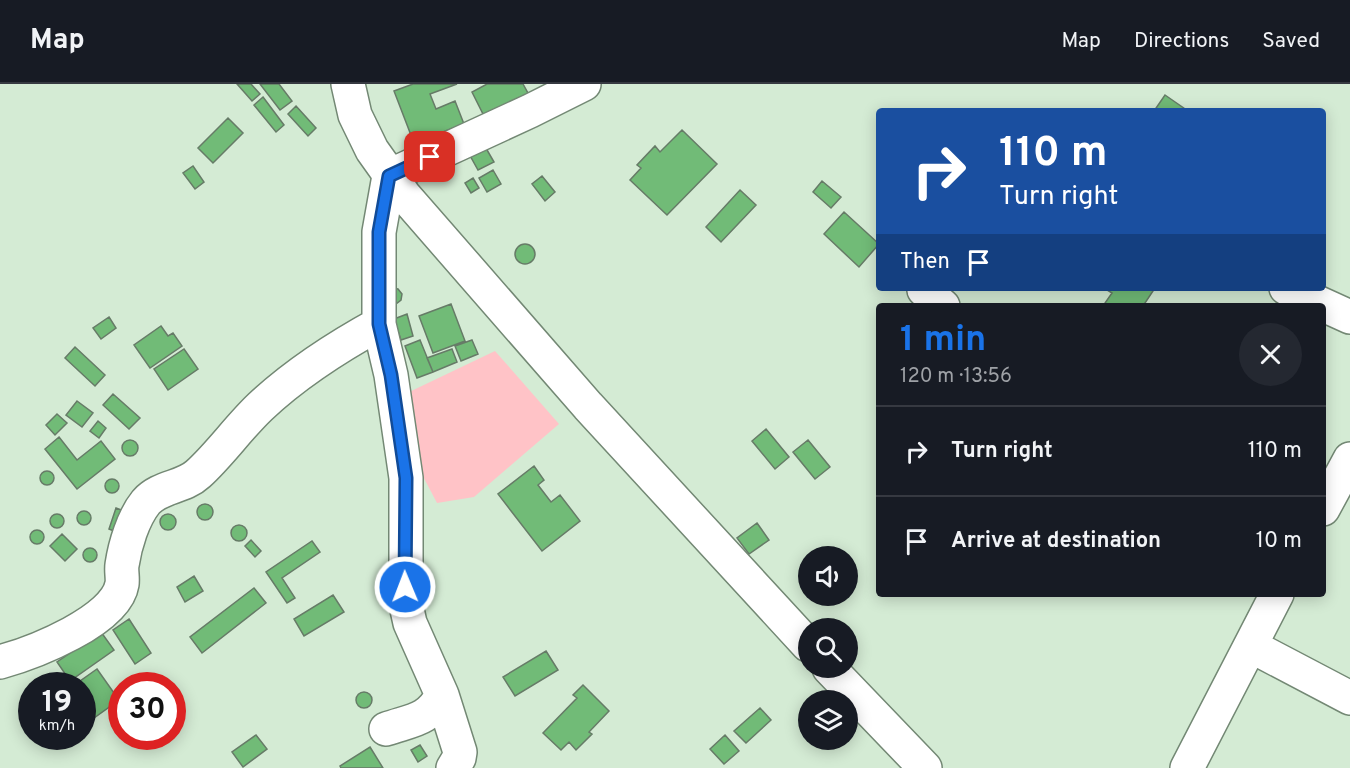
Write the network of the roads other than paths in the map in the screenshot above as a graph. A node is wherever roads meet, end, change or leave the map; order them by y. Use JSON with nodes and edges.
{"nodes":[{"id":1,"x":348,"y":84,"type":"edge"},
{"id":2,"x":584,"y":84,"type":"edge"},
{"id":3,"x":389,"y":176,"type":"junction"},
{"id":4,"x":1293,"y":291,"type":"edge"},
{"id":5,"x":1319,"y":303,"type":"edge"},
{"id":6,"x":1326,"y":306,"type":"edge"},
{"id":7,"x":1350,"y":317,"type":"edge"},
{"id":8,"x":379,"y":324,"type":"junction"},
{"id":9,"x":1350,"y":459,"type":"edge"},
{"id":10,"x":1326,"y":503,"type":"edge"},
{"id":11,"x":1276,"y":597,"type":"edge"},
{"id":12,"x":798,"y":634,"type":"edge"},
{"id":13,"x":1251,"y":646,"type":"junction"},
{"id":14,"x":0,"y":662,"type":"edge"},
{"id":15,"x":839,"y":678,"type":"edge"},
{"id":16,"x":442,"y":695,"type":"junction"},
{"id":17,"x":1350,"y":698,"type":"edge"},
{"id":18,"x":386,"y":729,"type":"dead end"},
{"id":19,"x":917,"y":765,"type":"edge"},
{"id":20,"x":453,"y":768,"type":"edge"},
{"id":21,"x":1187,"y":768,"type":"edge"}],
"edges":[{"from":1,"to":3,"type":"street"},
{"from":2,"to":3,"type":"street"},
{"from":3,"to":8,"type":"street"},
{"from":3,"to":12,"type":"street"},
{"from":4,"to":5,"type":"street"},
{"from":6,"to":7,"type":"street"},
{"from":8,"to":14,"type":"street"},
{"from":8,"to":16,"type":"street"},
{"from":9,"to":10,"type":"street"},
{"from":11,"to":13,"type":"street"},
{"from":13,"to":17,"type":"street"},
{"from":13,"to":21,"type":"street"},
{"from":15,"to":19,"type":"street"},
{"from":16,"to":18,"type":"street"},
{"from":16,"to":20,"type":"street"}]}
